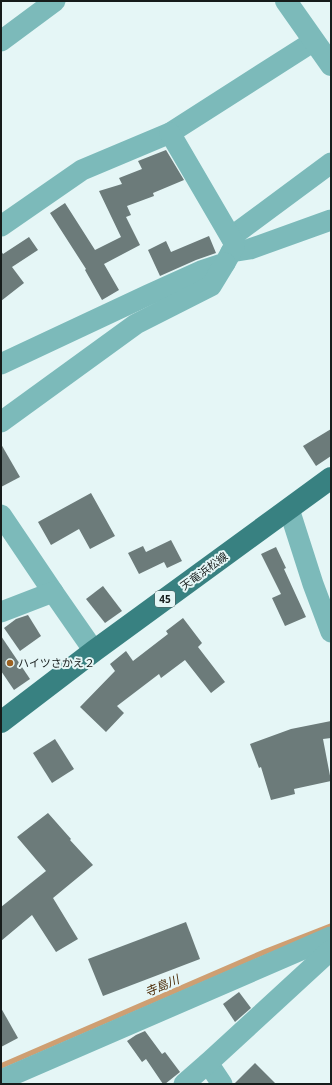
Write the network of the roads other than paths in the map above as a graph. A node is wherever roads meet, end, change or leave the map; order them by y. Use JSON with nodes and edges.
{"nodes":[{"id":1,"x":55,"y":1,"type":"edge"},
{"id":2,"x":286,"y":1,"type":"edge"},
{"id":3,"x":1,"y":41,"type":"edge"},
{"id":4,"x":314,"y":41,"type":"junction"},
{"id":5,"x":331,"y":65,"type":"edge"},
{"id":6,"x":170,"y":133,"type":"junction"},
{"id":7,"x":331,"y":163,"type":"edge"},
{"id":8,"x":331,"y":220,"type":"edge"},
{"id":9,"x":1,"y":226,"type":"edge"},
{"id":10,"x":229,"y":251,"type":"junction"},
{"id":11,"x":1,"y":364,"type":"edge"},
{"id":12,"x":1,"y":422,"type":"edge"},
{"id":13,"x":331,"y":478,"type":"edge"},
{"id":14,"x":289,"y":509,"type":"junction"},
{"id":15,"x":1,"y":515,"type":"edge"},
{"id":16,"x":53,"y":592,"type":"junction"},
{"id":17,"x":1,"y":612,"type":"edge"},
{"id":18,"x":331,"y":632,"type":"edge"},
{"id":19,"x":94,"y":651,"type":"junction"},
{"id":20,"x":1,"y":722,"type":"edge"},
{"id":21,"x":331,"y":937,"type":"edge"},
{"id":22,"x":331,"y":950,"type":"edge"},
{"id":23,"x":208,"y":1064,"type":"junction"},
{"id":24,"x":1,"y":1080,"type":"edge"},
{"id":25,"x":184,"y":1084,"type":"edge"},
{"id":26,"x":222,"y":1084,"type":"edge"}],
"edges":[{"from":1,"to":3,"type":"street"},
{"from":2,"to":4,"type":"street"},
{"from":4,"to":5,"type":"street"},
{"from":4,"to":6,"type":"street"},
{"from":6,"to":9,"type":"street"},
{"from":6,"to":10,"type":"street"},
{"from":7,"to":10,"type":"street"},
{"from":8,"to":10,"type":"street"},
{"from":10,"to":11,"type":"street"},
{"from":10,"to":12,"type":"street"},
{"from":13,"to":14,"type":"main road","name":"天竜浜松線","number":"45"},
{"from":14,"to":18,"type":"street"},
{"from":14,"to":19,"type":"main road","name":"天竜浜松線","number":"45"},
{"from":15,"to":16,"type":"street"},
{"from":16,"to":17,"type":"street"},
{"from":16,"to":19,"type":"street"},
{"from":19,"to":20,"type":"main road","name":"天竜浜松線","number":"45"},
{"from":21,"to":24,"type":"street"},
{"from":22,"to":23,"type":"street"},
{"from":23,"to":25,"type":"street"},
{"from":23,"to":26,"type":"street"}]}
